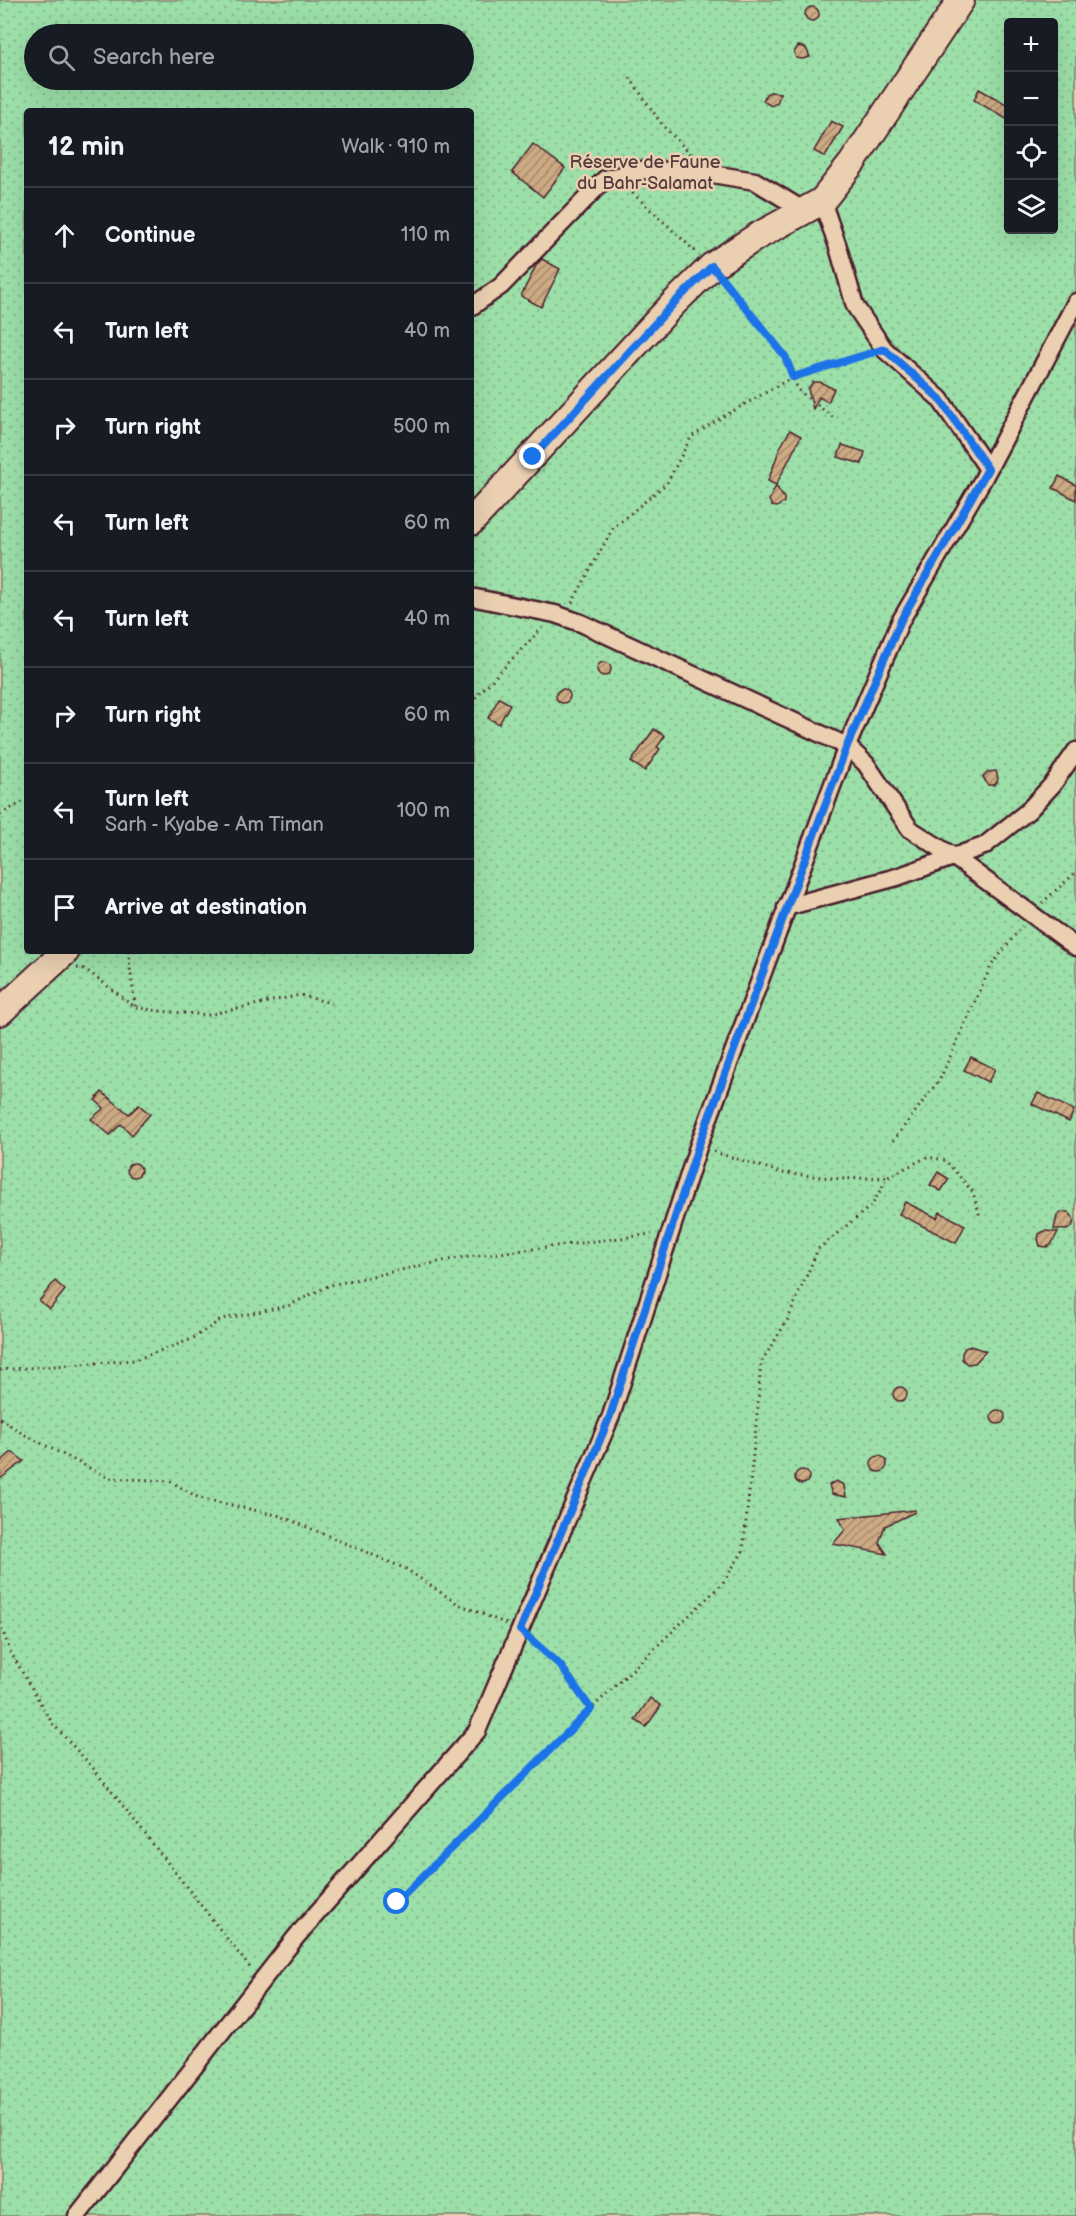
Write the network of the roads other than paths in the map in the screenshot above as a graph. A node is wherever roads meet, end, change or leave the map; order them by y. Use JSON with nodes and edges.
{"nodes":[{"id":1,"x":961,"y":0,"type":"edge"},
{"id":2,"x":812,"y":206,"type":"junction"},
{"id":3,"x":1076,"y":302,"type":"edge"},
{"id":4,"x":474,"y":305,"type":"edge"},
{"id":5,"x":988,"y":469,"type":"junction"},
{"id":6,"x":474,"y":519,"type":"edge"},
{"id":7,"x":474,"y":598,"type":"edge"},
{"id":8,"x":847,"y":746,"type":"junction"},
{"id":9,"x":1076,"y":750,"type":"edge"},
{"id":10,"x":954,"y":857,"type":"junction"},
{"id":11,"x":786,"y":907,"type":"junction"},
{"id":12,"x":1076,"y":947,"type":"edge"},
{"id":13,"x":58,"y":957,"type":"edge"},
{"id":14,"x":0,"y":1012,"type":"edge"},
{"id":15,"x":77,"y":2216,"type":"edge"}],
"edges":[{"from":1,"to":2,"type":"main road"},
{"from":2,"to":4,"type":"street"},
{"from":2,"to":5,"type":"street"},
{"from":2,"to":6,"type":"main road"},
{"from":3,"to":5,"type":"street"},
{"from":5,"to":8,"type":"street"},
{"from":7,"to":8,"type":"street"},
{"from":8,"to":10,"type":"street"},
{"from":8,"to":11,"type":"street"},
{"from":9,"to":10,"type":"street"},
{"from":10,"to":11,"type":"street"},
{"from":10,"to":12,"type":"street"},
{"from":11,"to":15,"type":"street"},
{"from":13,"to":14,"type":"main road"}]}
